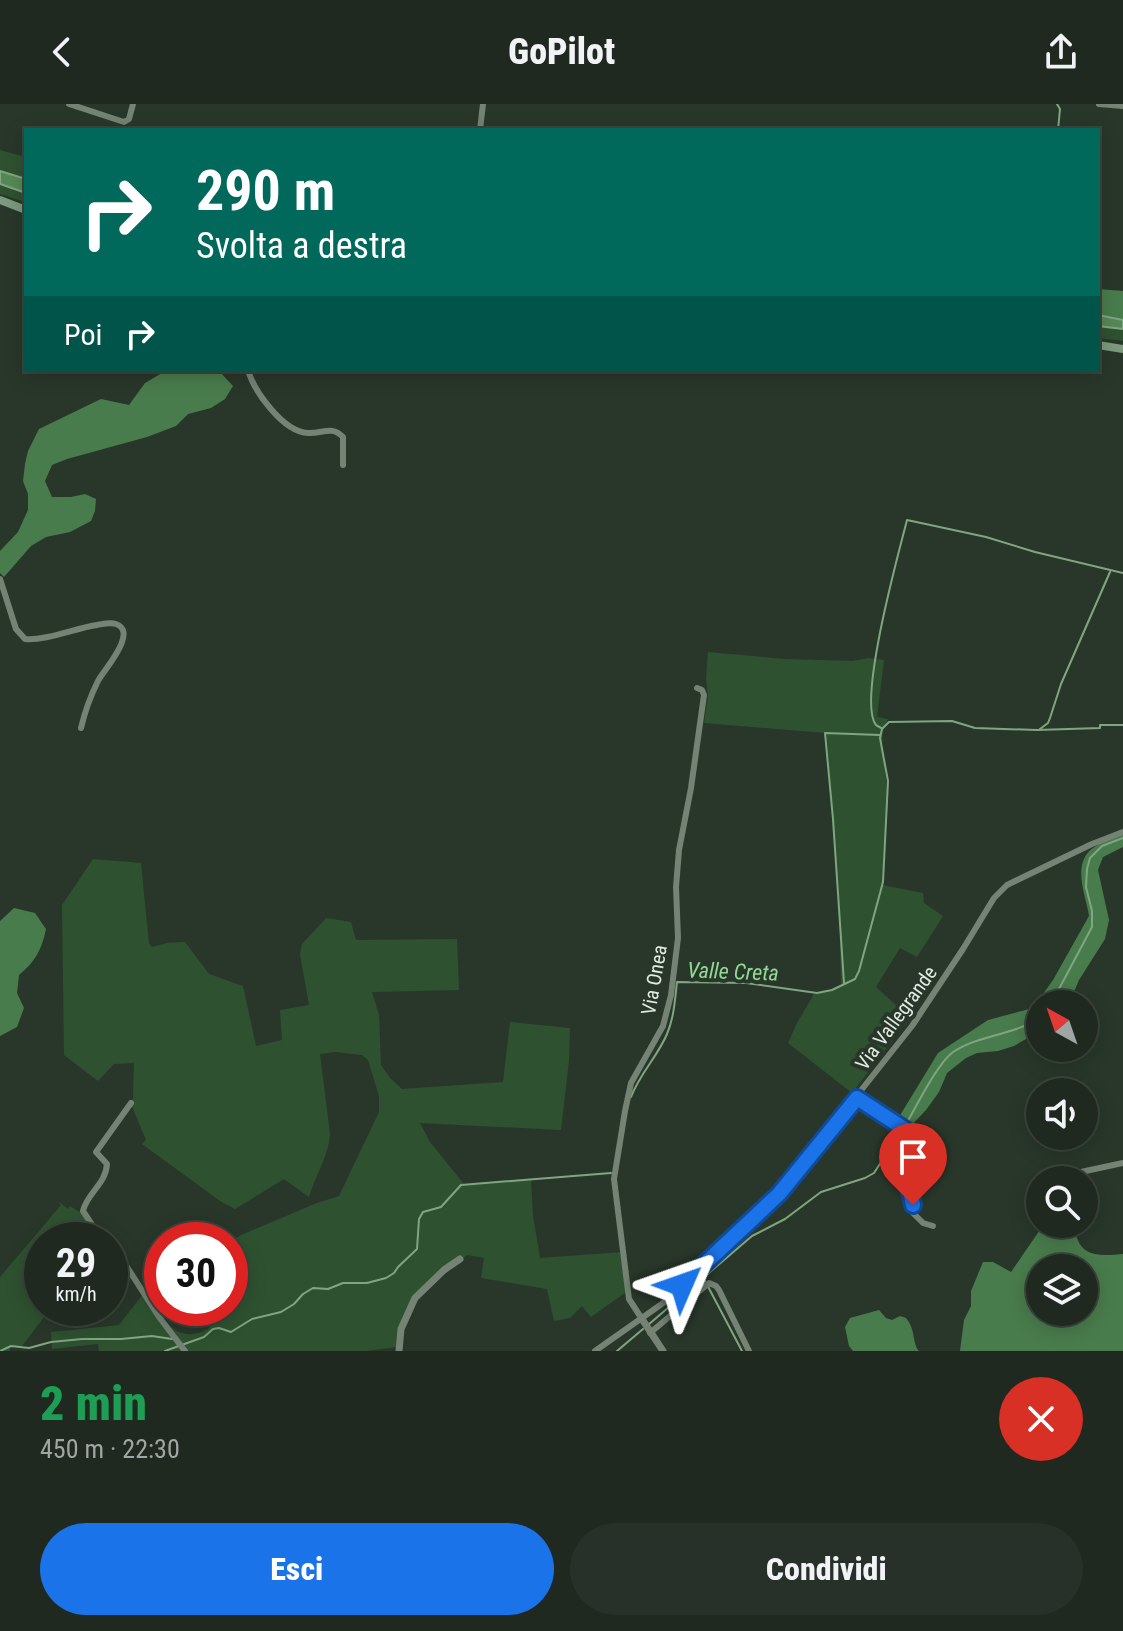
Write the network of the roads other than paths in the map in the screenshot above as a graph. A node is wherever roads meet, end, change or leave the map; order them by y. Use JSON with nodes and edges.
{"nodes":[{"id":1,"x":69,"y":104,"type":"edge"},
{"id":2,"x":133,"y":104,"type":"edge"},
{"id":3,"x":483,"y":104,"type":"edge"},
{"id":4,"x":1099,"y":104,"type":"edge"},
{"id":5,"x":1123,"y":106,"type":"edge"},
{"id":6,"x":480,"y":128,"type":"edge"},
{"id":7,"x":0,"y":200,"type":"edge"},
{"id":8,"x":24,"y":209,"type":"edge"},
{"id":9,"x":1100,"y":345,"type":"edge"},
{"id":10,"x":1123,"y":349,"type":"edge"},
{"id":11,"x":249,"y":372,"type":"edge"},
{"id":12,"x":343,"y":465,"type":"dead end"},
{"id":13,"x":0,"y":579,"type":"edge"},
{"id":14,"x":697,"y":688,"type":"dead end"},
{"id":15,"x":81,"y":728,"type":"dead end"},
{"id":16,"x":1123,"y":832,"type":"edge"},
{"id":17,"x":857,"y":1098,"type":"junction"},
{"id":18,"x":131,"y":1103,"type":"dead end"},
{"id":19,"x":1123,"y":1163,"type":"edge"},
{"id":20,"x":1098,"y":1168,"type":"edge"},
{"id":21,"x":90,"y":1222,"type":"edge"},
{"id":22,"x":933,"y":1226,"type":"dead end"},
{"id":23,"x":460,"y":1259,"type":"dead end"},
{"id":24,"x":128,"y":1269,"type":"edge"},
{"id":25,"x":646,"y":1326,"type":"junction"},
{"id":26,"x":185,"y":1351,"type":"edge"},
{"id":27,"x":399,"y":1351,"type":"edge"},
{"id":28,"x":595,"y":1351,"type":"edge"},
{"id":29,"x":663,"y":1351,"type":"edge"},
{"id":30,"x":749,"y":1351,"type":"edge"}],
"edges":[{"from":1,"to":2,"type":"street"},
{"from":3,"to":6,"type":"street"},
{"from":4,"to":5,"type":"street"},
{"from":7,"to":8,"type":"main road"},
{"from":9,"to":10,"type":"main road"},
{"from":11,"to":12,"type":"street"},
{"from":13,"to":15,"type":"street"},
{"from":14,"to":25,"type":"street","name":"Via Onea"},
{"from":16,"to":17,"type":"street","name":"Via Vallegrande"},
{"from":17,"to":22,"type":"street"},
{"from":17,"to":25,"type":"street","name":"Via Vallegrande"},
{"from":18,"to":21,"type":"street"},
{"from":19,"to":20,"type":"street"},
{"from":23,"to":27,"type":"street"},
{"from":24,"to":26,"type":"street"},
{"from":25,"to":28,"type":"street"},
{"from":25,"to":29,"type":"street"},
{"from":25,"to":30,"type":"street"}]}
